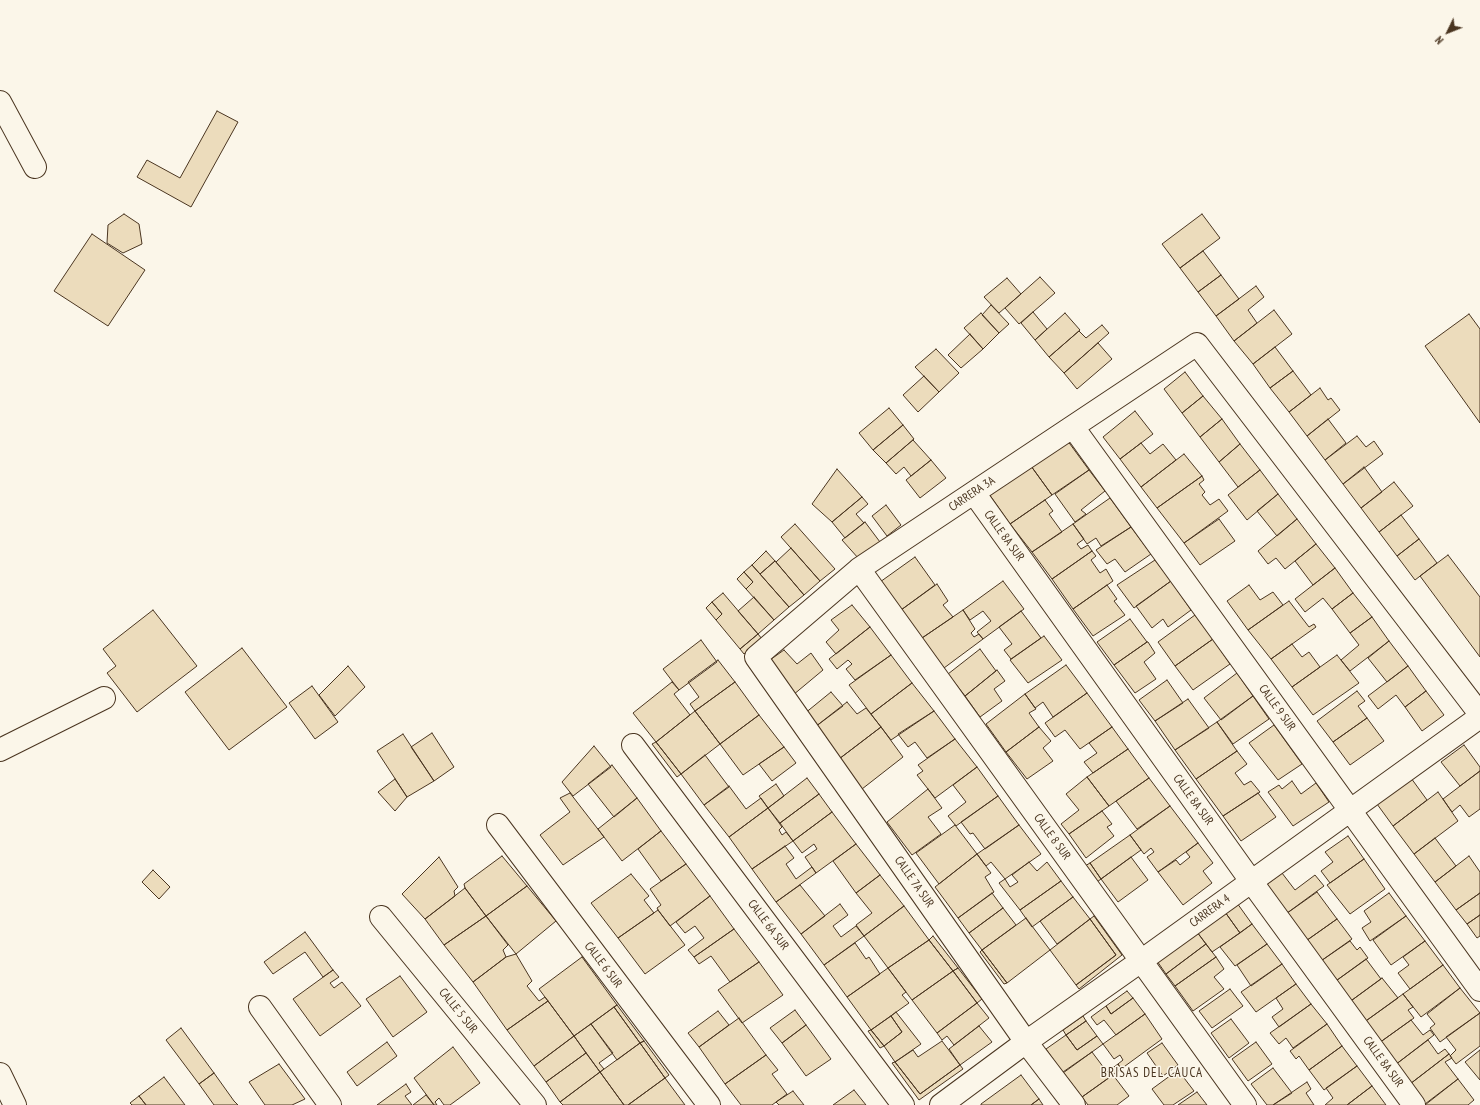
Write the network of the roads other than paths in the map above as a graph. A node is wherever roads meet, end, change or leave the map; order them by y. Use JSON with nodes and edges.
{"nodes":[{"id":1,"x":0,"y":102,"type":"edge"},
{"id":2,"x":35,"y":167,"type":"dead end"},
{"id":3,"x":1073,"y":427,"type":"junction"},
{"id":4,"x":974,"y":493,"type":"junction"},
{"id":5,"x":859,"y":569,"type":"junction"},
{"id":6,"x":756,"y":657,"type":"joint"},
{"id":7,"x":104,"y":698,"type":"dead end"},
{"id":8,"x":1480,"y":714,"type":"edge"},
{"id":9,"x":1480,"y":717,"type":"edge"},
{"id":10,"x":633,"y":745,"type":"dead end"},
{"id":11,"x":0,"y":750,"type":"edge"},
{"id":12,"x":1350,"y":810,"type":"junction"},
{"id":13,"x":498,"y":825,"type":"dead end"},
{"id":14,"x":1251,"y":881,"type":"junction"},
{"id":15,"x":381,"y":917,"type":"dead end"},
{"id":16,"x":1141,"y":961,"type":"junction"},
{"id":17,"x":1480,"y":990,"type":"edge"},
{"id":18,"x":260,"y":1007,"type":"dead end"},
{"id":19,"x":1026,"y":1042,"type":"junction"},
{"id":20,"x":0,"y":1074,"type":"edge"},
{"id":21,"x":15,"y":1105,"type":"edge"},
{"id":22,"x":330,"y":1105,"type":"edge"},
{"id":23,"x":536,"y":1105,"type":"edge"},
{"id":24,"x":709,"y":1105,"type":"edge"},
{"id":25,"x":903,"y":1105,"type":"edge"},
{"id":26,"x":941,"y":1105,"type":"edge"},
{"id":27,"x":1074,"y":1105,"type":"edge"},
{"id":28,"x":1245,"y":1105,"type":"edge"},
{"id":29,"x":1414,"y":1105,"type":"edge"}],
"edges":[{"from":1,"to":2,"type":"main road"},
{"from":3,"to":4,"type":"main road","name":"CARRERA 3A"},
{"from":3,"to":8,"type":"main road","name":"CARRERA 3A"},
{"from":3,"to":12,"type":"main road","name":"CALLE 9 SUR"},
{"from":4,"to":5,"type":"main road","name":"CARRERA 3A"},
{"from":4,"to":14,"type":"main road","name":"CALLE 8A SUR"},
{"from":5,"to":6,"type":"main road","name":"CARRERA 3A"},
{"from":5,"to":16,"type":"main road","name":"CALLE 8 SUR"},
{"from":6,"to":19,"type":"main road","name":"CALLE 7A SUR"},
{"from":7,"to":11,"type":"main road"},
{"from":9,"to":12,"type":"main road","name":"CARRERA 4"},
{"from":10,"to":25,"type":"main road","name":"CALLE 6A SUR"},
{"from":12,"to":14,"type":"main road","name":"CARRERA 4"},
{"from":12,"to":17,"type":"main road","name":"CALLE 9 SUR"},
{"from":13,"to":24,"type":"main road","name":"CALLE 6 SUR"},
{"from":14,"to":16,"type":"main road","name":"CARRERA 4"},
{"from":14,"to":29,"type":"main road","name":"CALLE 8A SUR"},
{"from":15,"to":23,"type":"main road","name":"CALLE 5 SUR"},
{"from":16,"to":19,"type":"main road","name":"CARRERA 4"},
{"from":16,"to":28,"type":"main road","name":"CALLE 8 SUR"},
{"from":18,"to":22,"type":"main road"},
{"from":19,"to":26,"type":"main road","name":"CARRERA 4"},
{"from":19,"to":27,"type":"main road","name":"CALLE 7A SUR"},
{"from":20,"to":21,"type":"main road"}]}
